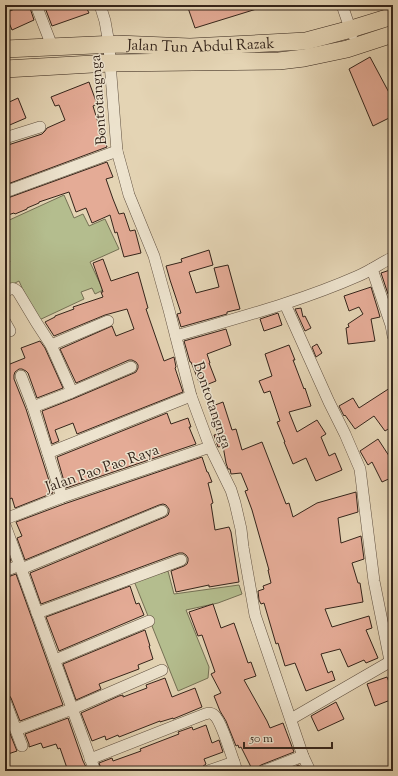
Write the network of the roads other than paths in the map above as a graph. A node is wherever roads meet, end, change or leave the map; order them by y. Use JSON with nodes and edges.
{"nodes":[{"id":1,"x":36,"y":5,"type":"edge"},
{"id":2,"x":100,"y":5,"type":"edge"},
{"id":3,"x":342,"y":5,"type":"edge"},
{"id":4,"x":393,"y":16,"type":"edge"},
{"id":5,"x":351,"y":29,"type":"junction"},
{"id":6,"x":393,"y":34,"type":"edge"},
{"id":7,"x":109,"y":44,"type":"junction"},
{"id":8,"x":52,"y":46,"type":"junction"},
{"id":9,"x":355,"y":46,"type":"junction"},
{"id":10,"x":5,"y":49,"type":"edge"},
{"id":11,"x":110,"y":63,"type":"junction"},
{"id":12,"x":5,"y":69,"type":"edge"},
{"id":13,"x":40,"y":127,"type":"dead end"},
{"id":14,"x":5,"y":138,"type":"edge"},
{"id":15,"x":117,"y":151,"type":"junction"},
{"id":16,"x":5,"y":192,"type":"edge"},
{"id":17,"x":393,"y":258,"type":"edge"},
{"id":18,"x":372,"y":269,"type":"junction"},
{"id":19,"x":5,"y":292,"type":"edge"},
{"id":20,"x":285,"y":304,"type":"junction"},
{"id":21,"x":108,"y":321,"type":"dead end"},
{"id":22,"x":176,"y":336,"type":"junction"},
{"id":23,"x":393,"y":336,"type":"edge"},
{"id":24,"x":51,"y":345,"type":"junction"},
{"id":25,"x":131,"y":367,"type":"dead end"},
{"id":26,"x":21,"y":376,"type":"dead end"},
{"id":27,"x":72,"y":392,"type":"junction"},
{"id":28,"x":191,"y":396,"type":"junction"},
{"id":29,"x":33,"y":407,"type":"junction"},
{"id":30,"x":210,"y":447,"type":"junction"},
{"id":31,"x":48,"y":453,"type":"junction"},
{"id":32,"x":62,"y":496,"type":"junction"},
{"id":33,"x":162,"y":511,"type":"dead end"},
{"id":34,"x":5,"y":519,"type":"edge"},
{"id":35,"x":5,"y":525,"type":"edge"},
{"id":36,"x":181,"y":560,"type":"dead end"},
{"id":37,"x":20,"y":567,"type":"junction"},
{"id":38,"x":5,"y":571,"type":"edge"},
{"id":39,"x":37,"y":613,"type":"junction"},
{"id":40,"x":148,"y":621,"type":"dead end"},
{"id":41,"x":55,"y":660,"type":"junction"},
{"id":42,"x":392,"y":660,"type":"edge"},
{"id":43,"x":162,"y":670,"type":"dead end"},
{"id":44,"x":5,"y":701,"type":"edge"},
{"id":45,"x":72,"y":709,"type":"junction"},
{"id":46,"x":291,"y":719,"type":"junction"},
{"id":47,"x":16,"y":730,"type":"junction"},
{"id":48,"x":22,"y":746,"type":"dead end"},
{"id":49,"x":303,"y":756,"type":"junction"},
{"id":50,"x":90,"y":759,"type":"junction"},
{"id":51,"x":235,"y":766,"type":"edge"},
{"id":52,"x":95,"y":771,"type":"edge"},
{"id":53,"x":208,"y":771,"type":"edge"},
{"id":54,"x":264,"y":771,"type":"edge"},
{"id":55,"x":310,"y":771,"type":"edge"}],
"edges":[{"from":1,"to":8,"type":"street"},
{"from":2,"to":7,"type":"street","name":"Bontotangnga"},
{"from":3,"to":5,"type":"street"},
{"from":4,"to":5,"type":"main road","name":"Jalan Tun Abdul Razak"},
{"from":5,"to":7,"type":"main road","name":"Jalan Tun Abdul Razak"},
{"from":5,"to":9,"type":"street"},
{"from":6,"to":9,"type":"main road","name":"Jalan Tun Abdul Razak"},
{"from":7,"to":8,"type":"main road","name":"Jalan Tun Abdul Razak"},
{"from":7,"to":11,"type":"street","name":"Bontotangnga"},
{"from":8,"to":10,"type":"main road","name":"Jalan Tun Abdul Razak"},
{"from":9,"to":11,"type":"main road","name":"Jalan Tun Abdul Razak"},
{"from":11,"to":12,"type":"main road","name":"Jalan Tun Abdul Razak"},
{"from":11,"to":15,"type":"street","name":"Bontotangnga"},
{"from":13,"to":14,"type":"street"},
{"from":15,"to":16,"type":"street"},
{"from":15,"to":22,"type":"street","name":"Bontotangnga"},
{"from":17,"to":18,"type":"street"},
{"from":18,"to":20,"type":"street"},
{"from":18,"to":23,"type":"street"},
{"from":19,"to":24,"type":"street"},
{"from":20,"to":22,"type":"street"},
{"from":20,"to":42,"type":"street"},
{"from":21,"to":24,"type":"street"},
{"from":22,"to":28,"type":"street","name":"Bontotangnga"},
{"from":24,"to":27,"type":"street"},
{"from":25,"to":27,"type":"street"},
{"from":26,"to":29,"type":"street"},
{"from":27,"to":29,"type":"street"},
{"from":28,"to":30,"type":"street","name":"Bontotangnga"},
{"from":28,"to":31,"type":"street"},
{"from":29,"to":31,"type":"street"},
{"from":30,"to":32,"type":"street","name":"Jalan Pao Pao Raya"},
{"from":30,"to":46,"type":"street","name":"Bontotangnga"},
{"from":31,"to":32,"type":"street"},
{"from":32,"to":34,"type":"street","name":"Jalan Pao Pao Raya"},
{"from":33,"to":37,"type":"street"},
{"from":35,"to":37,"type":"street"},
{"from":36,"to":39,"type":"street"},
{"from":37,"to":38,"type":"street"},
{"from":37,"to":39,"type":"street"},
{"from":39,"to":41,"type":"street"},
{"from":40,"to":41,"type":"street"},
{"from":41,"to":45,"type":"street"},
{"from":42,"to":46,"type":"street"},
{"from":43,"to":45,"type":"street"},
{"from":44,"to":47,"type":"street"},
{"from":45,"to":47,"type":"street"},
{"from":45,"to":50,"type":"street"},
{"from":46,"to":49,"type":"street","name":"Bontotangnga"},
{"from":47,"to":48,"type":"street"},
{"from":49,"to":54,"type":"street"},
{"from":49,"to":55,"type":"street","name":"Bontotangnga"},
{"from":50,"to":51,"type":"street"},
{"from":50,"to":52,"type":"street"},
{"from":51,"to":53,"type":"street"}]}
